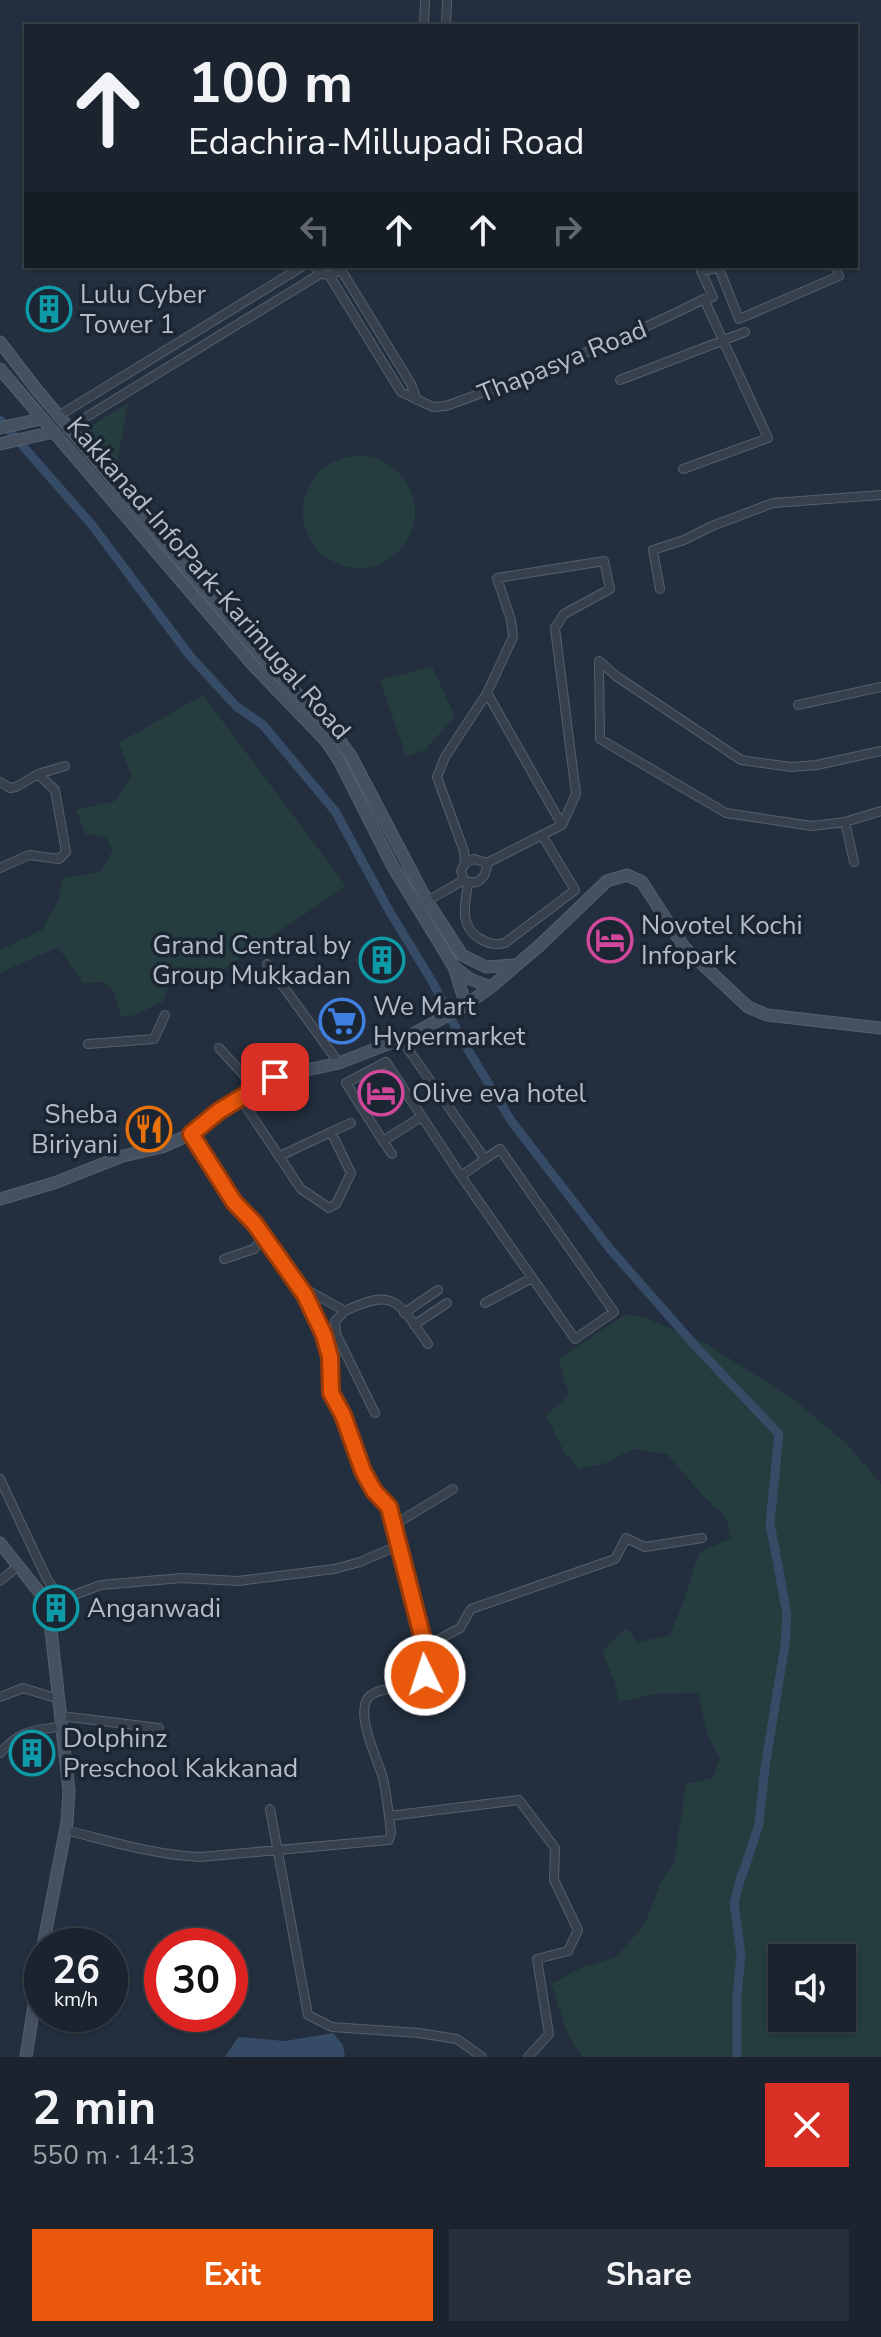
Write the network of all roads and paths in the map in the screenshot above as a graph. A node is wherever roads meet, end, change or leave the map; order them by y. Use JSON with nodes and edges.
{"nodes":[{"id":1,"x":425,"y":0,"type":"edge"},
{"id":2,"x":447,"y":0,"type":"edge"},
{"id":3,"x":424,"y":24,"type":"edge"},
{"id":4,"x":446,"y":24,"type":"edge"},
{"id":5,"x":300,"y":268,"type":"edge"},
{"id":6,"x":317,"y":268,"type":"edge"},
{"id":7,"x":338,"y":268,"type":"edge"},
{"id":8,"x":341,"y":268,"type":"edge"},
{"id":9,"x":714,"y":268,"type":"edge"},
{"id":10,"x":719,"y":268,"type":"edge"},
{"id":11,"x":836,"y":268,"type":"edge"},
{"id":12,"x":325,"y":274,"type":"junction"},
{"id":13,"x":704,"y":299,"type":"junction"},
{"id":14,"x":745,"y":332,"type":"dead end"},
{"id":15,"x":723,"y":340,"type":"junction"},
{"id":16,"x":0,"y":342,"type":"edge"},
{"id":17,"x":0,"y":369,"type":"edge"},
{"id":18,"x":620,"y":380,"type":"dead end"},
{"id":19,"x":417,"y":401,"type":"junction"},
{"id":20,"x":60,"y":415,"type":"junction"},
{"id":21,"x":36,"y":420,"type":"junction"},
{"id":22,"x":70,"y":427,"type":"junction"},
{"id":23,"x":0,"y":428,"type":"edge"},
{"id":24,"x":54,"y":432,"type":"junction"},
{"id":25,"x":0,"y":444,"type":"edge"},
{"id":26,"x":683,"y":469,"type":"dead end"},
{"id":27,"x":881,"y":495,"type":"edge"},
{"id":28,"x":660,"y":589,"type":"dead end"},
{"id":29,"x":881,"y":687,"type":"edge"},
{"id":30,"x":487,"y":693,"type":"junction"},
{"id":31,"x":798,"y":705,"type":"dead end"},
{"id":32,"x":881,"y":751,"type":"edge"},
{"id":33,"x":65,"y":766,"type":"dead end"},
{"id":34,"x":38,"y":774,"type":"junction"},
{"id":35,"x":0,"y":782,"type":"edge"},
{"id":36,"x":881,"y":811,"type":"edge"},
{"id":37,"x":845,"y":822,"type":"junction"},
{"id":38,"x":378,"y":823,"type":"junction"},
{"id":39,"x":562,"y":825,"type":"junction"},
{"id":40,"x":542,"y":835,"type":"junction"},
{"id":41,"x":854,"y":862,"type":"dead end"},
{"id":42,"x":465,"y":863,"type":"junction"},
{"id":43,"x":487,"y":863,"type":"junction"},
{"id":44,"x":0,"y":868,"type":"edge"},
{"id":45,"x":466,"y":881,"type":"junction"},
{"id":46,"x":427,"y":901,"type":"junction"},
{"id":47,"x":267,"y":964,"type":"dead end"},
{"id":48,"x":515,"y":965,"type":"junction"},
{"id":49,"x":454,"y":967,"type":"junction"},
{"id":50,"x":491,"y":987,"type":"junction"},
{"id":51,"x":464,"y":1006,"type":"junction"},
{"id":52,"x":165,"y":1015,"type":"dead end"},
{"id":53,"x":881,"y":1028,"type":"edge"},
{"id":54,"x":401,"y":1039,"type":"junction"},
{"id":55,"x":88,"y":1044,"type":"dead end"},
{"id":56,"x":219,"y":1048,"type":"dead end"},
{"id":57,"x":339,"y":1063,"type":"junction"},
{"id":58,"x":256,"y":1088,"type":"junction"},
{"id":59,"x":240,"y":1098,"type":"junction"},
{"id":60,"x":421,"y":1117,"type":"junction"},
{"id":61,"x":351,"y":1123,"type":"dead end"},
{"id":62,"x":331,"y":1132,"type":"junction"},
{"id":63,"x":191,"y":1134,"type":"junction"},
{"id":64,"x":383,"y":1141,"type":"junction"},
{"id":65,"x":392,"y":1154,"type":"dead end"},
{"id":66,"x":280,"y":1156,"type":"junction"},
{"id":67,"x":485,"y":1159,"type":"junction"},
{"id":68,"x":461,"y":1176,"type":"junction"},
{"id":69,"x":0,"y":1199,"type":"edge"},
{"id":70,"x":264,"y":1237,"type":"junction"},
{"id":71,"x":224,"y":1259,"type":"dead end"},
{"id":72,"x":532,"y":1278,"type":"junction"},
{"id":73,"x":299,"y":1286,"type":"junction"},
{"id":74,"x":438,"y":1290,"type":"dead end"},
{"id":75,"x":447,"y":1303,"type":"dead end"},
{"id":76,"x":485,"y":1303,"type":"dead end"},
{"id":77,"x":345,"y":1311,"type":"junction"},
{"id":78,"x":404,"y":1313,"type":"junction"},
{"id":79,"x":414,"y":1325,"type":"junction"},
{"id":80,"x":428,"y":1344,"type":"dead end"},
{"id":81,"x":375,"y":1413,"type":"dead end"},
{"id":82,"x":0,"y":1479,"type":"edge"},
{"id":83,"x":453,"y":1489,"type":"dead end"},
{"id":84,"x":394,"y":1525,"type":"junction"},
{"id":85,"x":702,"y":1538,"type":"dead end"},
{"id":86,"x":0,"y":1543,"type":"edge"},
{"id":87,"x":397,"y":1546,"type":"junction"},
{"id":88,"x":18,"y":1566,"type":"junction"},
{"id":89,"x":0,"y":1581,"type":"edge"},
{"id":90,"x":53,"y":1603,"type":"junction"},
{"id":91,"x":425,"y":1647,"type":"junction"},
{"id":92,"x":0,"y":1697,"type":"edge"},
{"id":93,"x":59,"y":1699,"type":"junction"},
{"id":94,"x":61,"y":1721,"type":"junction"},
{"id":95,"x":159,"y":1728,"type":"dead end"},
{"id":96,"x":0,"y":1753,"type":"edge"},
{"id":97,"x":270,"y":1809,"type":"dead end"},
{"id":98,"x":389,"y":1816,"type":"junction"},
{"id":99,"x":65,"y":1830,"type":"junction"},
{"id":100,"x":279,"y":1850,"type":"junction"},
{"id":101,"x":46,"y":1928,"type":"edge"},
{"id":102,"x":30,"y":2032,"type":"edge"},
{"id":103,"x":26,"y":2057,"type":"edge"},
{"id":104,"x":482,"y":2057,"type":"edge"},
{"id":105,"x":528,"y":2057,"type":"edge"}],
"edges":[{"from":1,"to":3,"type":"street"},
{"from":2,"to":4,"type":"street"},
{"from":5,"to":20,"type":"street"},
{"from":6,"to":12,"type":"street"},
{"from":7,"to":12,"type":"street"},
{"from":8,"to":19,"type":"street"},
{"from":9,"to":13,"type":"street"},
{"from":10,"to":11,"type":"street"},
{"from":12,"to":19,"type":"street"},
{"from":12,"to":22,"type":"street"},
{"from":13,"to":15,"type":"street"},
{"from":13,"to":19,"type":"street","name":"Thapasya Road"},
{"from":14,"to":15,"type":"street"},
{"from":15,"to":18,"type":"street"},
{"from":15,"to":26,"type":"street"},
{"from":16,"to":20,"type":"main road","name":"Kakkanad-InfoPark-Karimugal Road"},
{"from":17,"to":21,"type":"main road","name":"Kakkanad-InfoPark-Karimugal Road"},
{"from":20,"to":22,"type":"main road","name":"Kakkanad-InfoPark-Karimugal Road"},
{"from":21,"to":23,"type":"main road"},
{"from":21,"to":24,"type":"main road","name":"Kakkanad-InfoPark-Karimugal Road"},
{"from":22,"to":38,"type":"main road","name":"Kakkanad-InfoPark-Karimugal Road"},
{"from":24,"to":25,"type":"main road"},
{"from":24,"to":38,"type":"main road","name":"Kakkanad-InfoPark-Karimugal Road"},
{"from":27,"to":28,"type":"street"},
{"from":29,"to":31,"type":"street"},
{"from":30,"to":39,"type":"street"},
{"from":30,"to":39,"type":"street"},
{"from":30,"to":42,"type":"street"},
{"from":32,"to":37,"type":"street"},
{"from":33,"to":34,"type":"street"},
{"from":34,"to":35,"type":"street"},
{"from":34,"to":44,"type":"street"},
{"from":36,"to":37,"type":"street"},
{"from":37,"to":41,"type":"street"},
{"from":38,"to":46,"type":"main road","name":"Kakkanad-InfoPark-Karimugal Road"},
{"from":38,"to":49,"type":"main road","name":"Kakkanad-InfoPark-Karimugal Road"},
{"from":39,"to":40,"type":"street"},
{"from":40,"to":43,"type":"street"},
{"from":40,"to":45,"type":"street"},
{"from":42,"to":43,"type":"street"},
{"from":42,"to":45,"type":"street"},
{"from":43,"to":45,"type":"street"},
{"from":45,"to":46,"type":"street"},
{"from":46,"to":48,"type":"main road","name":"Kakkanad-InfoPark-Karimugal Road"},
{"from":47,"to":57,"type":"street"},
{"from":48,"to":50,"type":"main road"},
{"from":48,"to":53,"type":"main road"},
{"from":49,"to":50,"type":"main road","name":"Kakkanad-InfoPark-Karimugal Road"},
{"from":49,"to":51,"type":"main road"},
{"from":50,"to":51,"type":"main road"},
{"from":51,"to":54,"type":"main road"},
{"from":52,"to":55,"type":"street"},
{"from":54,"to":57,"type":"main road"},
{"from":54,"to":67,"type":"street"},
{"from":56,"to":58,"type":"street"},
{"from":57,"to":58,"type":"main road"},
{"from":58,"to":59,"type":"main road"},
{"from":59,"to":63,"type":"main road"},
{"from":59,"to":66,"type":"street"},
{"from":60,"to":64,"type":"street"},
{"from":60,"to":64,"type":"street"},
{"from":60,"to":68,"type":"street"},
{"from":61,"to":62,"type":"street"},
{"from":62,"to":66,"type":"street"},
{"from":62,"to":66,"type":"street"},
{"from":63,"to":69,"type":"main road"},
{"from":63,"to":70,"type":"street"},
{"from":64,"to":65,"type":"street"},
{"from":67,"to":68,"type":"street"},
{"from":67,"to":72,"type":"street"},
{"from":68,"to":72,"type":"street"},
{"from":70,"to":71,"type":"street"},
{"from":70,"to":73,"type":"street"},
{"from":72,"to":76,"type":"street"},
{"from":73,"to":77,"type":"street"},
{"from":73,"to":84,"type":"street"},
{"from":74,"to":78,"type":"street"},
{"from":75,"to":79,"type":"street"},
{"from":77,"to":78,"type":"street"},
{"from":77,"to":81,"type":"street"},
{"from":78,"to":79,"type":"street"},
{"from":79,"to":80,"type":"street"},
{"from":82,"to":90,"type":"street"},
{"from":83,"to":84,"type":"street"},
{"from":84,"to":87,"type":"street"},
{"from":85,"to":91,"type":"street"},
{"from":86,"to":88,"type":"main road"},
{"from":87,"to":90,"type":"street"},
{"from":87,"to":91,"type":"street"},
{"from":88,"to":89,"type":"street"},
{"from":88,"to":90,"type":"main road"},
{"from":90,"to":93,"type":"main road"},
{"from":91,"to":98,"type":"street"},
{"from":92,"to":93,"type":"street"},
{"from":93,"to":94,"type":"main road"},
{"from":94,"to":95,"type":"street"},
{"from":94,"to":96,"type":"street"},
{"from":94,"to":99,"type":"main road"},
{"from":97,"to":100,"type":"street"},
{"from":98,"to":100,"type":"street"},
{"from":98,"to":105,"type":"street"},
{"from":99,"to":100,"type":"street"},
{"from":99,"to":101,"type":"main road"},
{"from":100,"to":104,"type":"street"},
{"from":102,"to":103,"type":"main road"}]}
